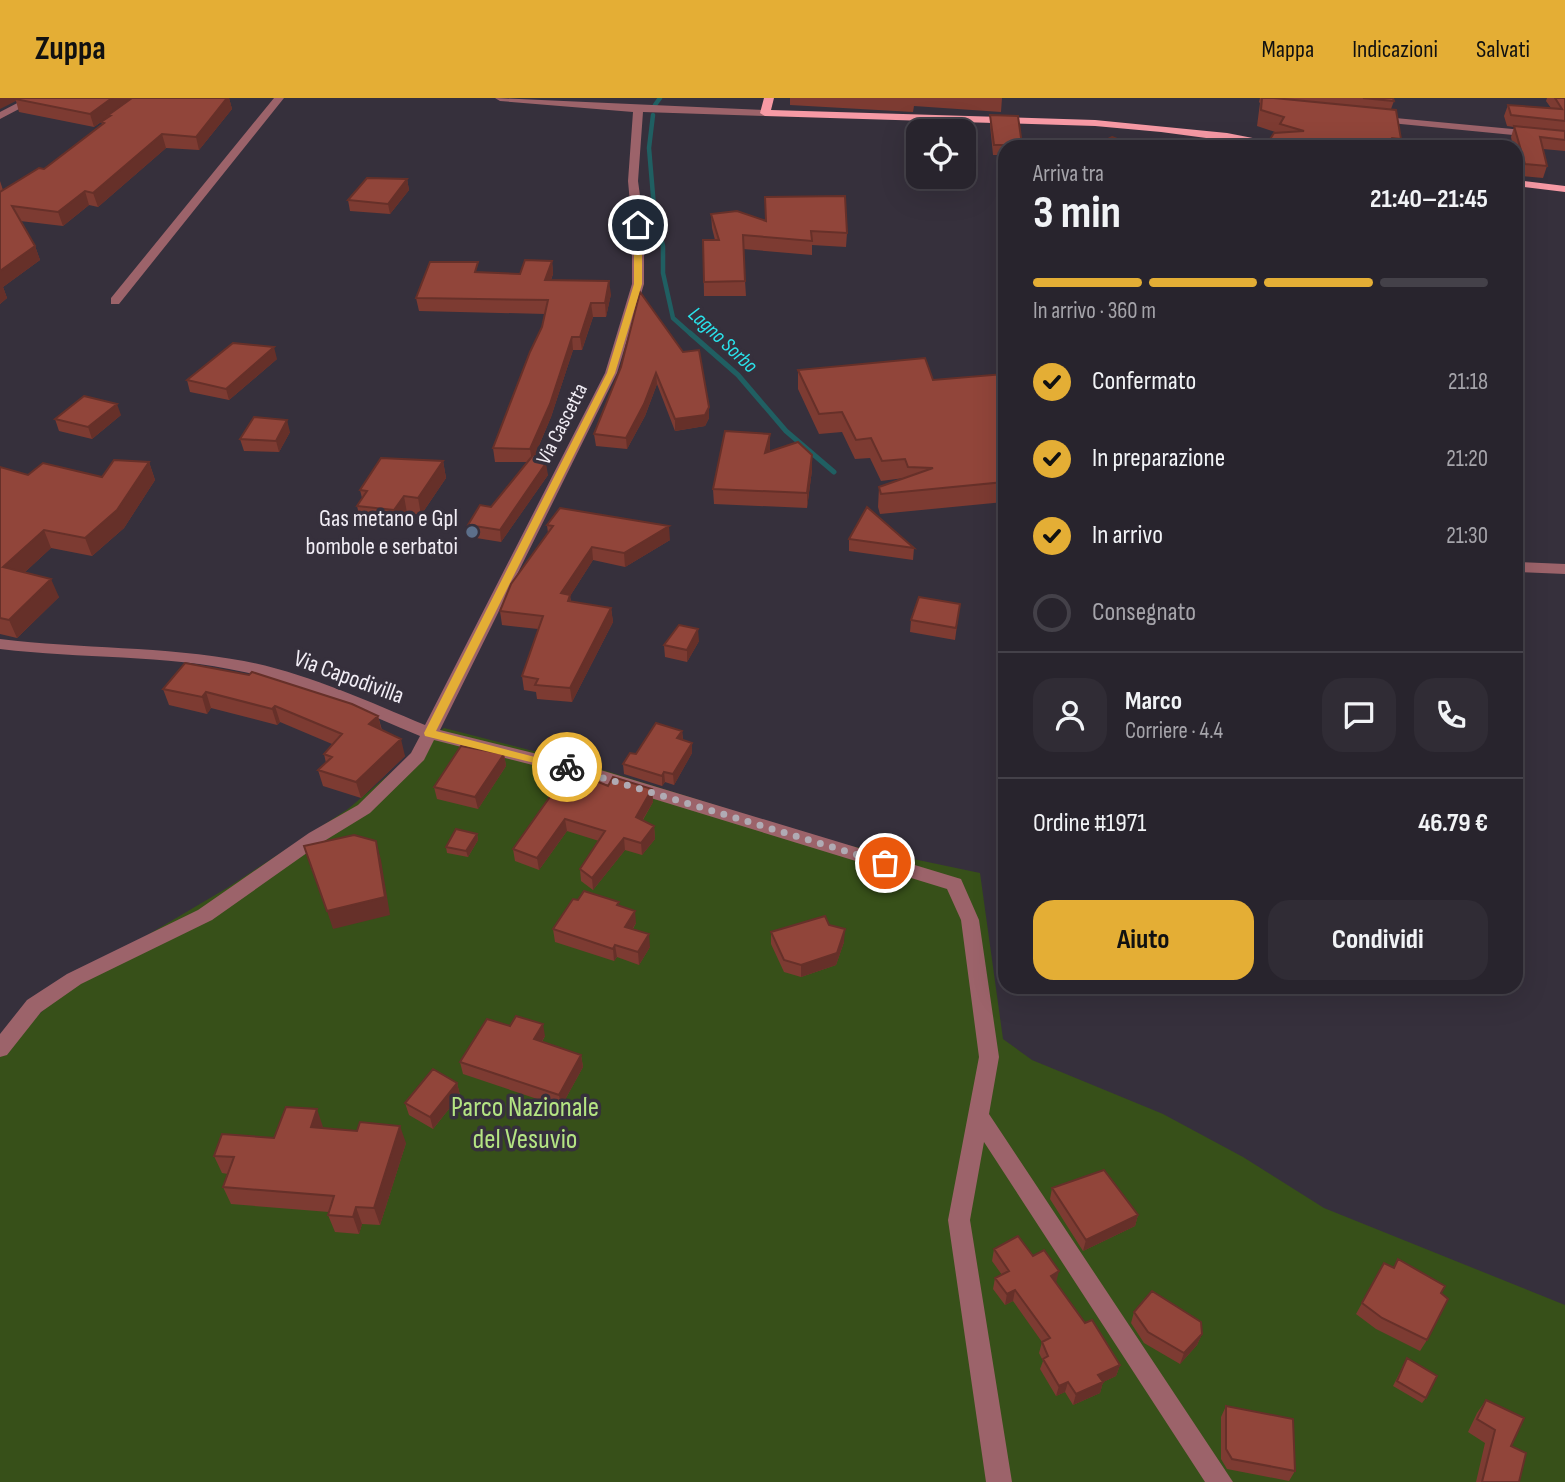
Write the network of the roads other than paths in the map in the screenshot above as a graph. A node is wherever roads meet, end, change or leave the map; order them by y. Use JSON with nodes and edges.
{"nodes":[{"id":1,"x":36,"y":98,"type":"edge"},
{"id":2,"x":279,"y":98,"type":"edge"},
{"id":3,"x":500,"y":98,"type":"edge"},
{"id":4,"x":769,"y":98,"type":"edge"},
{"id":5,"x":638,"y":109,"type":"junction"},
{"id":6,"x":765,"y":113,"type":"junction"},
{"id":7,"x":0,"y":116,"type":"edge"},
{"id":8,"x":1356,"y":117,"type":"edge"},
{"id":9,"x":1494,"y":130,"type":"junction"},
{"id":10,"x":1565,"y":137,"type":"edge"},
{"id":11,"x":1255,"y":140,"type":"edge"},
{"id":12,"x":1497,"y":140,"type":"edge"},
{"id":13,"x":1523,"y":184,"type":"edge"},
{"id":14,"x":1565,"y":189,"type":"edge"},
{"id":15,"x":115,"y":301,"type":"dead end"},
{"id":16,"x":1523,"y":567,"type":"edge"},
{"id":17,"x":1565,"y":569,"type":"edge"},
{"id":18,"x":0,"y":644,"type":"edge"},
{"id":19,"x":429,"y":733,"type":"junction"},
{"id":20,"x":0,"y":1049,"type":"edge"},
{"id":21,"x":978,"y":1115,"type":"junction"},
{"id":22,"x":999,"y":1482,"type":"edge"},
{"id":23,"x":1220,"y":1482,"type":"edge"}],
"edges":[{"from":1,"to":7,"type":"street"},
{"from":2,"to":15,"type":"street"},
{"from":3,"to":5,"type":"street"},
{"from":4,"to":6,"type":"main road"},
{"from":5,"to":6,"type":"street"},
{"from":5,"to":19,"type":"street","name":"Via Cascetta"},
{"from":6,"to":11,"type":"main road"},
{"from":8,"to":9,"type":"street"},
{"from":9,"to":10,"type":"street"},
{"from":9,"to":12,"type":"street"},
{"from":13,"to":14,"type":"main road"},
{"from":16,"to":17,"type":"street"},
{"from":18,"to":19,"type":"street","name":"Via Capodivilla"},
{"from":19,"to":20,"type":"street","name":"Via Cascetta"},
{"from":19,"to":21,"type":"street","name":"Via Capodivilla"},
{"from":21,"to":22,"type":"street"},
{"from":21,"to":23,"type":"street"}]}
